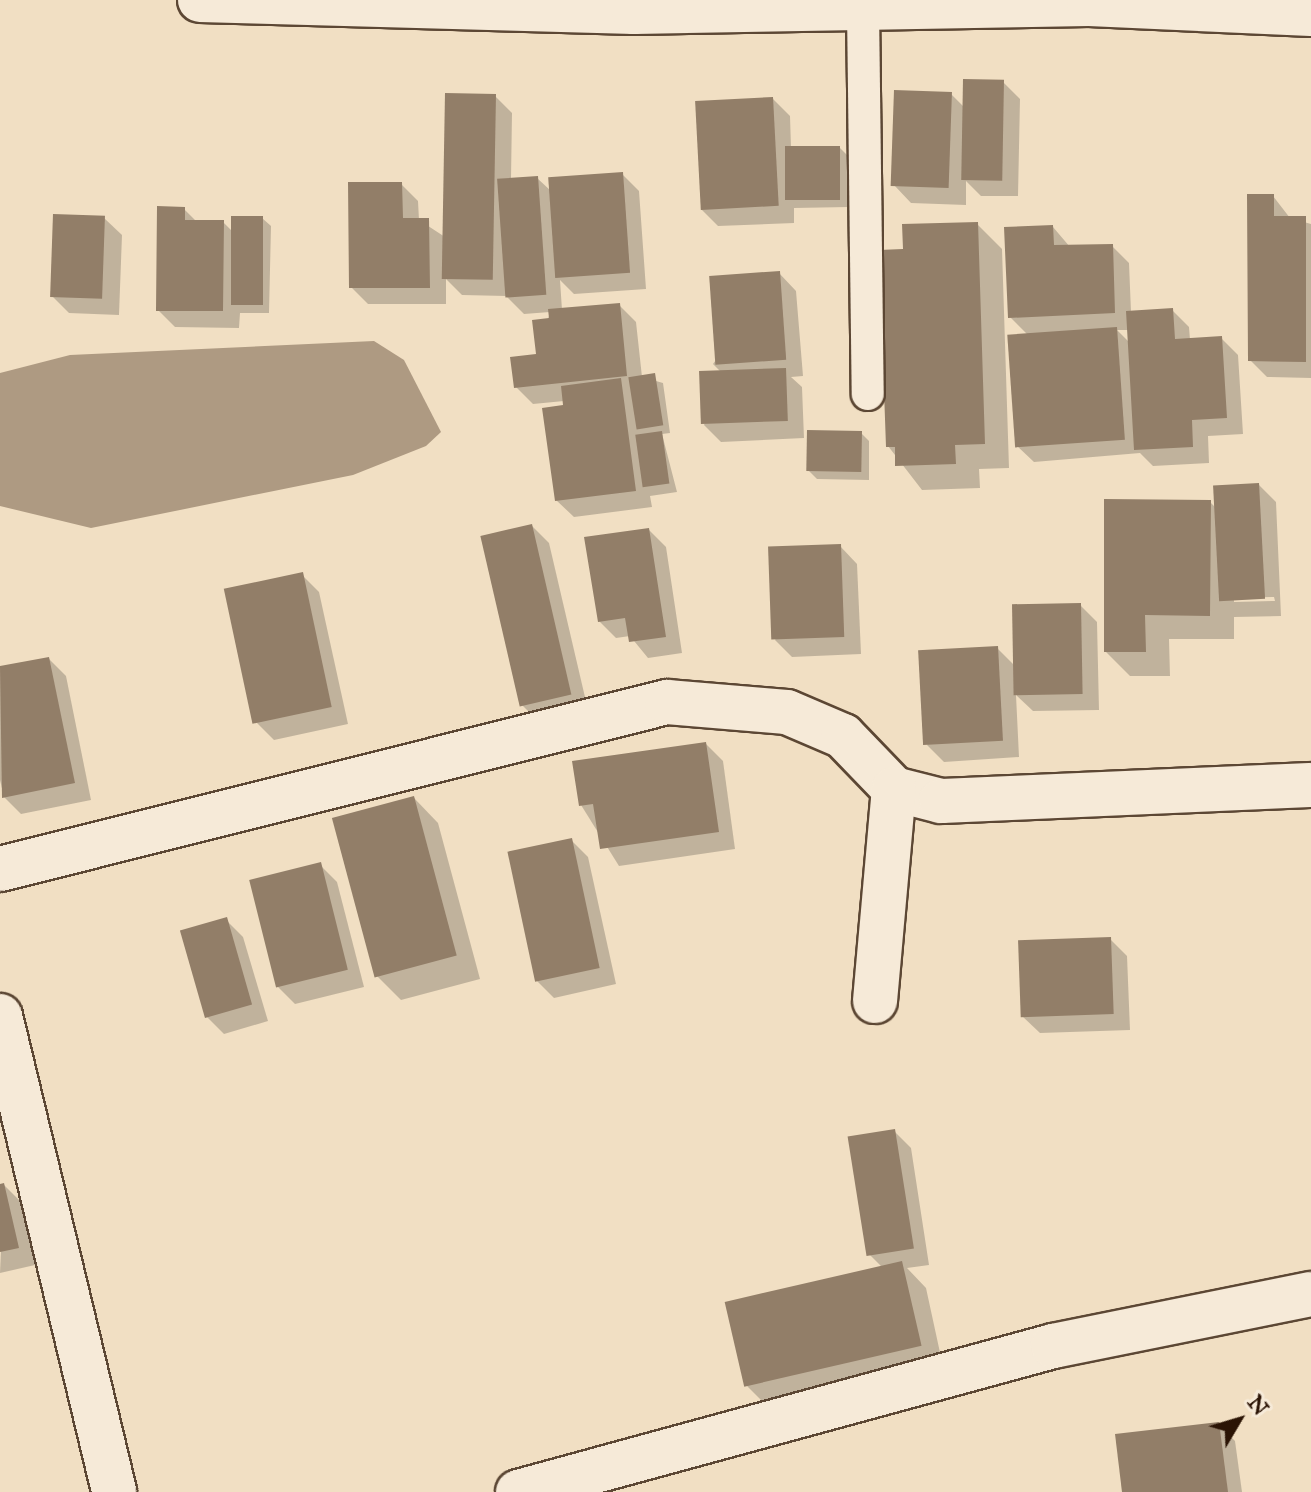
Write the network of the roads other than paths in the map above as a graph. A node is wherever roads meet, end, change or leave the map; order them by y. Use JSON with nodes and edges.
{"nodes":[{"id":1,"x":200,"y":0,"type":"edge"},
{"id":2,"x":863,"y":8,"type":"junction"},
{"id":3,"x":1311,"y":14,"type":"edge"},
{"id":4,"x":868,"y":394,"type":"dead end"},
{"id":5,"x":1311,"y":785,"type":"edge"},
{"id":6,"x":894,"y":789,"type":"junction"},
{"id":7,"x":0,"y":869,"type":"edge"},
{"id":8,"x":875,"y":1001,"type":"dead end"},
{"id":9,"x":0,"y":1016,"type":"edge"},
{"id":10,"x":1311,"y":1294,"type":"edge"},
{"id":11,"x":114,"y":1492,"type":"edge"},
{"id":12,"x":518,"y":1492,"type":"edge"}],
"edges":[{"from":1,"to":2,"type":"street"},
{"from":2,"to":3,"type":"street"},
{"from":2,"to":4,"type":"lane"},
{"from":5,"to":6,"type":"street"},
{"from":6,"to":7,"type":"street"},
{"from":6,"to":8,"type":"street"},
{"from":9,"to":11,"type":"street"},
{"from":10,"to":12,"type":"street"}]}
